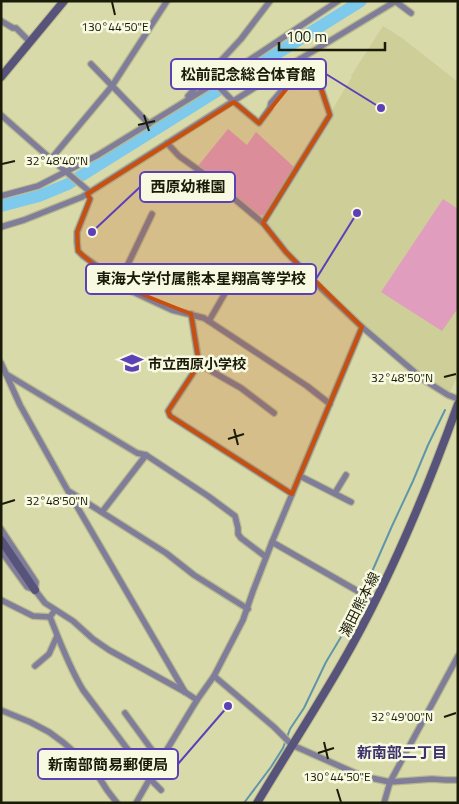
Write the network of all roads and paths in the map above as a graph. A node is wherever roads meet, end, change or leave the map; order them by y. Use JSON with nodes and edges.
{"nodes":[{"id":1,"x":64,"y":1,"type":"edge"},
{"id":2,"x":167,"y":1,"type":"edge"},
{"id":3,"x":270,"y":1,"type":"edge"},
{"id":4,"x":338,"y":1,"type":"edge"},
{"id":5,"x":396,"y":1,"type":"edge"},
{"id":6,"x":411,"y":13,"type":"dead end"},
{"id":7,"x":1,"y":21,"type":"edge"},
{"id":8,"x":30,"y":42,"type":"junction"},
{"id":9,"x":300,"y":59,"type":"junction"},
{"id":10,"x":91,"y":64,"type":"dead end"},
{"id":11,"x":305,"y":66,"type":"junction"},
{"id":12,"x":1,"y":78,"type":"edge"},
{"id":13,"x":216,"y":85,"type":"junction"},
{"id":14,"x":112,"y":86,"type":"junction"},
{"id":15,"x":234,"y":102,"type":"junction"},
{"id":16,"x":182,"y":103,"type":"junction"},
{"id":17,"x":1,"y":115,"type":"edge"},
{"id":18,"x":149,"y":124,"type":"junction"},
{"id":19,"x":167,"y":143,"type":"junction"},
{"id":20,"x":51,"y":159,"type":"junction"},
{"id":21,"x":67,"y":173,"type":"junction"},
{"id":22,"x":88,"y":193,"type":"junction"},
{"id":23,"x":1,"y":196,"type":"edge"},
{"id":24,"x":152,"y":214,"type":"dead end"},
{"id":25,"x":264,"y":223,"type":"junction"},
{"id":26,"x":1,"y":227,"type":"edge"},
{"id":27,"x":198,"y":270,"type":"dead end"},
{"id":28,"x":118,"y":285,"type":"junction"},
{"id":29,"x":191,"y":314,"type":"junction"},
{"id":30,"x":209,"y":321,"type":"junction"},
{"id":31,"x":362,"y":327,"type":"junction"},
{"id":32,"x":1,"y":363,"type":"edge"},
{"id":33,"x":199,"y":364,"type":"junction"},
{"id":34,"x":6,"y":374,"type":"junction"},
{"id":35,"x":458,"y":399,"type":"edge"},
{"id":36,"x":330,"y":404,"type":"junction"},
{"id":37,"x":457,"y":409,"type":"edge"},
{"id":38,"x":274,"y":414,"type":"dead end"},
{"id":39,"x":146,"y":454,"type":"junction"},
{"id":40,"x":346,"y":475,"type":"dead end"},
{"id":41,"x":300,"y":476,"type":"junction"},
{"id":42,"x":68,"y":491,"type":"junction"},
{"id":43,"x":334,"y":493,"type":"junction"},
{"id":44,"x":292,"y":494,"type":"junction"},
{"id":45,"x":351,"y":502,"type":"dead end"},
{"id":46,"x":102,"y":512,"type":"junction"},
{"id":47,"x":1,"y":530,"type":"edge"},
{"id":48,"x":1,"y":540,"type":"edge"},
{"id":49,"x":272,"y":542,"type":"junction"},
{"id":50,"x":1,"y":551,"type":"edge"},
{"id":51,"x":266,"y":557,"type":"junction"},
{"id":52,"x":35,"y":590,"type":"junction"},
{"id":53,"x":1,"y":600,"type":"edge"},
{"id":54,"x":375,"y":600,"type":"junction"},
{"id":55,"x":248,"y":609,"type":"junction"},
{"id":56,"x":55,"y":610,"type":"junction"},
{"id":57,"x":50,"y":617,"type":"junction"},
{"id":58,"x":57,"y":636,"type":"junction"},
{"id":59,"x":458,"y":656,"type":"edge"},
{"id":60,"x":35,"y":666,"type":"dead end"},
{"id":61,"x":214,"y":676,"type":"junction"},
{"id":62,"x":185,"y":692,"type":"junction"},
{"id":63,"x":197,"y":700,"type":"junction"},
{"id":64,"x":3,"y":711,"type":"dead end"},
{"id":65,"x":125,"y":713,"type":"dead end"},
{"id":66,"x":292,"y":744,"type":"junction"},
{"id":67,"x":160,"y":761,"type":"junction"},
{"id":68,"x":150,"y":779,"type":"junction"},
{"id":69,"x":458,"y":780,"type":"edge"},
{"id":70,"x":390,"y":782,"type":"junction"},
{"id":71,"x":161,"y":790,"type":"dead end"},
{"id":72,"x":118,"y":803,"type":"edge"},
{"id":73,"x":136,"y":803,"type":"edge"},
{"id":74,"x":257,"y":803,"type":"edge"},
{"id":75,"x":384,"y":803,"type":"edge"}],
"edges":[{"from":1,"to":8,"type":"main road"},
{"from":2,"to":14,"type":"street"},
{"from":3,"to":16,"type":"street"},
{"from":4,"to":13,"type":"street"},
{"from":5,"to":6,"type":"street"},
{"from":5,"to":9,"type":"street"},
{"from":7,"to":8,"type":"street"},
{"from":8,"to":12,"type":"main road"},
{"from":9,"to":11,"type":"street"},
{"from":9,"to":15,"type":"street"},
{"from":10,"to":14,"type":"street"},
{"from":11,"to":15,"type":"street"},
{"from":11,"to":25,"type":"street"},
{"from":13,"to":15,"type":"street"},
{"from":13,"to":16,"type":"street"},
{"from":14,"to":18,"type":"street"},
{"from":14,"to":20,"type":"street"},
{"from":15,"to":19,"type":"street"},
{"from":16,"to":18,"type":"street"},
{"from":17,"to":20,"type":"street"},
{"from":18,"to":21,"type":"street"},
{"from":19,"to":22,"type":"street"},
{"from":19,"to":25,"type":"street"},
{"from":20,"to":21,"type":"street"},
{"from":21,"to":22,"type":"street"},
{"from":21,"to":23,"type":"street"},
{"from":22,"to":26,"type":"street"},
{"from":22,"to":28,"type":"street"},
{"from":24,"to":28,"type":"street"},
{"from":25,"to":31,"type":"street"},
{"from":27,"to":30,"type":"street"},
{"from":28,"to":29,"type":"street"},
{"from":29,"to":30,"type":"street"},
{"from":29,"to":33,"type":"street"},
{"from":30,"to":36,"type":"street"},
{"from":31,"to":35,"type":"street"},
{"from":31,"to":36,"type":"street"},
{"from":32,"to":34,"type":"street"},
{"from":33,"to":38,"type":"street"},
{"from":33,"to":44,"type":"street"},
{"from":34,"to":39,"type":"street"},
{"from":34,"to":42,"type":"street"},
{"from":36,"to":41,"type":"street"},
{"from":37,"to":54,"type":"main road","name":"瀬田熊本線"},
{"from":39,"to":46,"type":"street"},
{"from":39,"to":51,"type":"street"},
{"from":40,"to":43,"type":"street"},
{"from":41,"to":43,"type":"street"},
{"from":41,"to":44,"type":"street"},
{"from":42,"to":46,"type":"street"},
{"from":42,"to":62,"type":"street"},
{"from":43,"to":45,"type":"street"},
{"from":44,"to":49,"type":"street"},
{"from":46,"to":55,"type":"street"},
{"from":47,"to":52,"type":"street"},
{"from":48,"to":52,"type":"main road"},
{"from":49,"to":51,"type":"street"},
{"from":49,"to":54,"type":"street"},
{"from":50,"to":52,"type":"street"},
{"from":51,"to":55,"type":"street"},
{"from":52,"to":56,"type":"street"},
{"from":53,"to":57,"type":"street"},
{"from":54,"to":66,"type":"main road","name":"瀬田熊本線"},
{"from":55,"to":61,"type":"street"},
{"from":56,"to":57,"type":"street"},
{"from":56,"to":62,"type":"street"},
{"from":57,"to":58,"type":"street"},
{"from":58,"to":60,"type":"street"},
{"from":58,"to":68,"type":"street"},
{"from":59,"to":70,"type":"street"},
{"from":61,"to":63,"type":"street"},
{"from":61,"to":66,"type":"street"},
{"from":62,"to":63,"type":"street"},
{"from":63,"to":67,"type":"street"},
{"from":64,"to":72,"type":"street"},
{"from":65,"to":67,"type":"street"},
{"from":66,"to":70,"type":"street"},
{"from":66,"to":74,"type":"main road","name":"瀬田熊本線"},
{"from":67,"to":68,"type":"street"},
{"from":68,"to":71,"type":"street"},
{"from":68,"to":73,"type":"street"},
{"from":69,"to":70,"type":"street"},
{"from":70,"to":75,"type":"street"}]}
